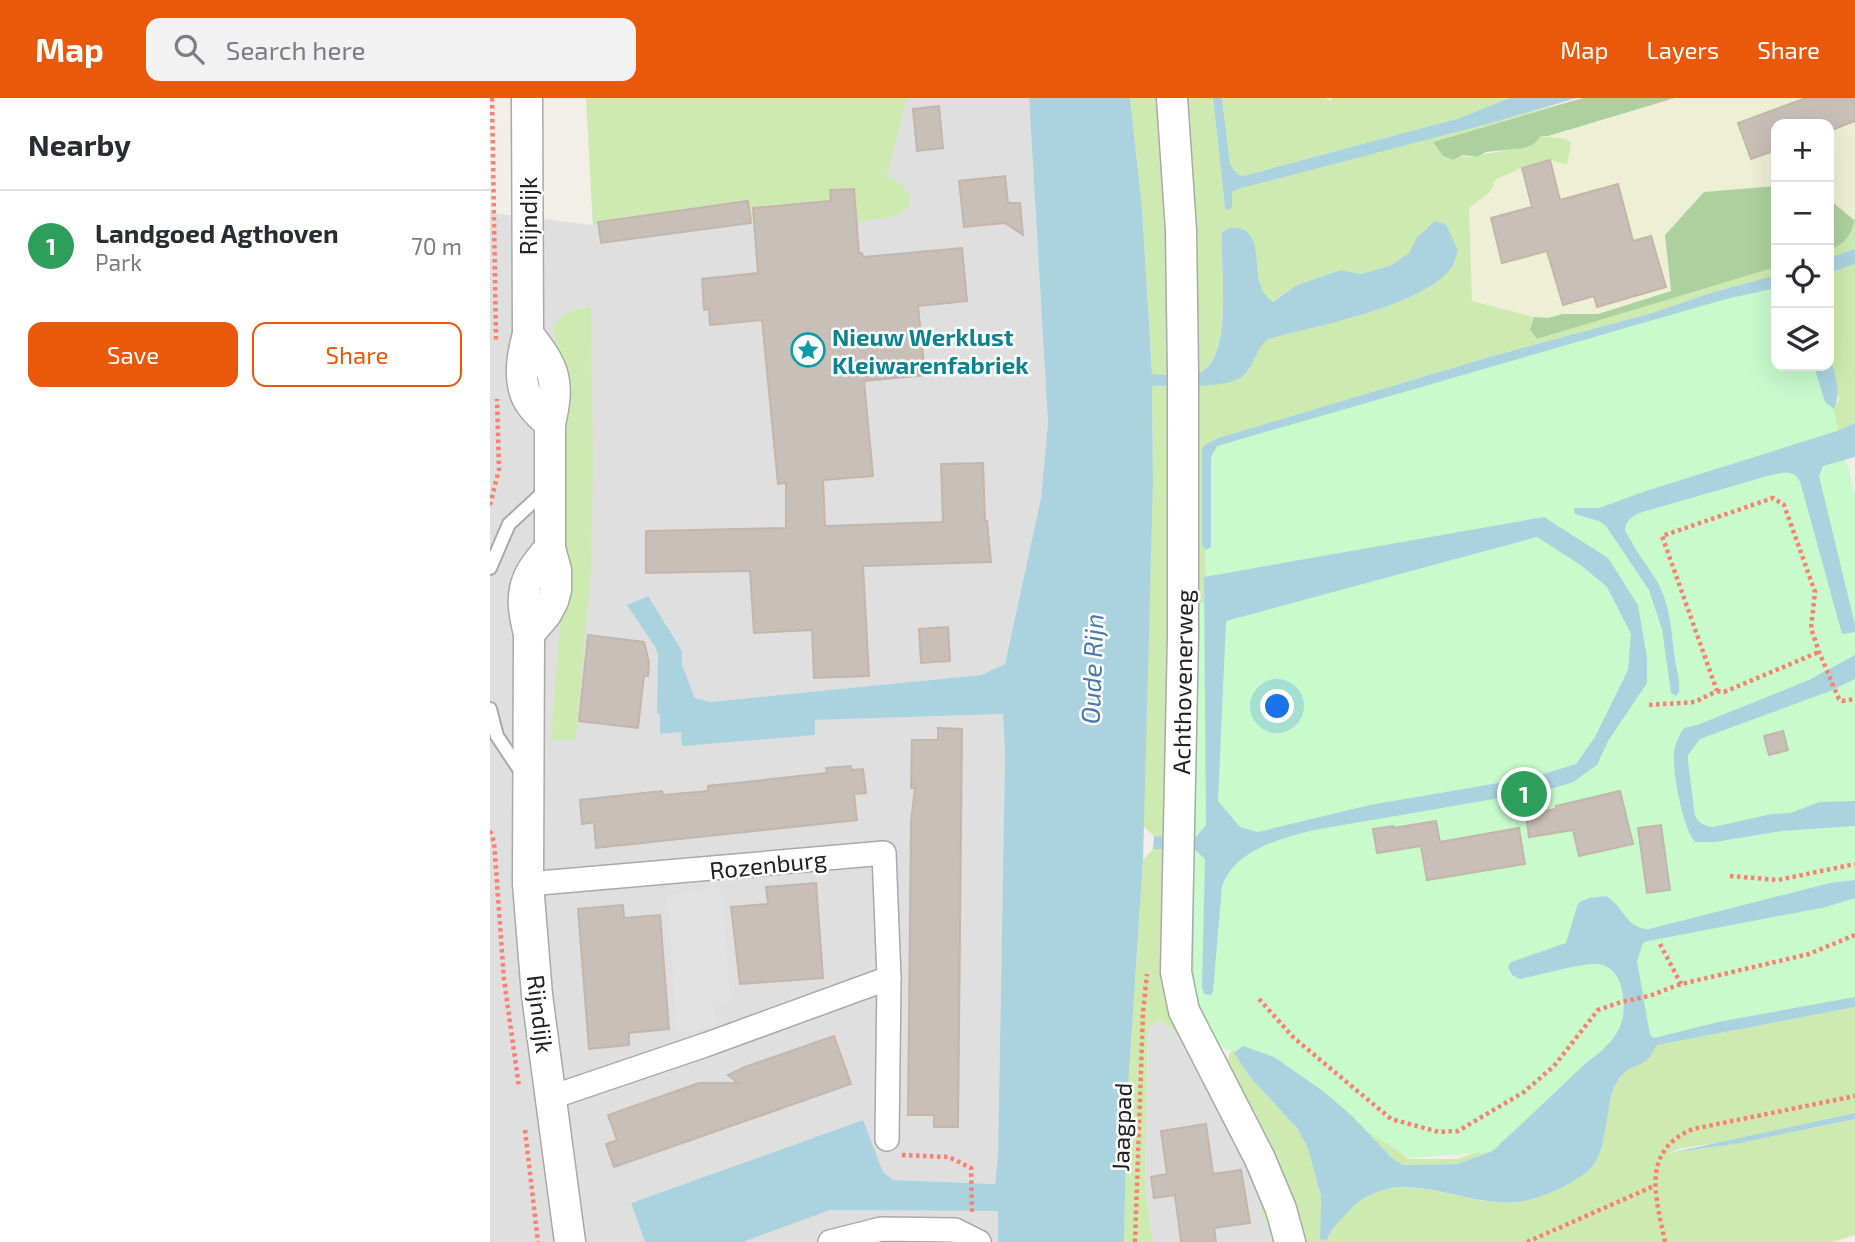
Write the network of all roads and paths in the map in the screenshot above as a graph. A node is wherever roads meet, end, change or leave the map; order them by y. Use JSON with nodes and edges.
{"nodes":[{"id":1,"x":492,"y":98,"type":"edge"},
{"id":2,"x":527,"y":98,"type":"edge"},
{"id":3,"x":1172,"y":98,"type":"edge"},
{"id":4,"x":496,"y":349,"type":"dead end"},
{"id":5,"x":497,"y":389,"type":"dead end"},
{"id":6,"x":552,"y":485,"type":"junction"},
{"id":7,"x":490,"y":505,"type":"edge"},
{"id":8,"x":490,"y":568,"type":"edge"},
{"id":9,"x":1819,"y":652,"type":"junction"},
{"id":10,"x":1717,"y":691,"type":"junction"},
{"id":11,"x":1855,"y":699,"type":"edge"},
{"id":12,"x":1649,"y":705,"type":"dead end"},
{"id":13,"x":490,"y":709,"type":"edge"},
{"id":14,"x":529,"y":784,"type":"junction"},
{"id":15,"x":1855,"y":864,"type":"edge"},
{"id":16,"x":1730,"y":876,"type":"dead end"},
{"id":17,"x":528,"y":884,"type":"junction"},
{"id":18,"x":1855,"y":935,"type":"edge"},
{"id":19,"x":1660,"y":944,"type":"dead end"},
{"id":20,"x":889,"y":978,"type":"junction"},
{"id":21,"x":1681,"y":984,"type":"junction"},
{"id":22,"x":1259,"y":999,"type":"dead end"},
{"id":23,"x":1143,"y":1012,"type":"dead end"},
{"id":24,"x":1855,"y":1096,"type":"edge"},
{"id":25,"x":552,"y":1097,"type":"junction"},
{"id":26,"x":524,"y":1121,"type":"dead end"},
{"id":27,"x":887,"y":1139,"type":"joint"},
{"id":28,"x":1654,"y":1186,"type":"junction"},
{"id":29,"x":972,"y":1215,"type":"dead end"},
{"id":30,"x":857,"y":1238,"type":"edge"},
{"id":31,"x":538,"y":1242,"type":"edge"},
{"id":32,"x":570,"y":1242,"type":"edge"},
{"id":33,"x":830,"y":1242,"type":"edge"},
{"id":34,"x":979,"y":1242,"type":"edge"},
{"id":35,"x":1135,"y":1242,"type":"edge"},
{"id":36,"x":1290,"y":1242,"type":"edge"},
{"id":37,"x":1527,"y":1242,"type":"edge"},
{"id":38,"x":1665,"y":1242,"type":"edge"}],
"edges":[{"from":1,"to":4,"type":"path","name":"Rijndijk"},
{"from":2,"to":6,"type":"street","name":"Rijndijk"},
{"from":3,"to":36,"type":"street","name":"Achthovenerweg"},
{"from":5,"to":7,"type":"path"},
{"from":6,"to":8,"type":"lane"},
{"from":6,"to":14,"type":"street","name":"Rijndijk"},
{"from":9,"to":10,"type":"path"},
{"from":9,"to":10,"type":"path"},
{"from":9,"to":11,"type":"path"},
{"from":10,"to":12,"type":"path"},
{"from":13,"to":14,"type":"lane"},
{"from":14,"to":17,"type":"street","name":"Rijndijk"},
{"from":15,"to":16,"type":"path"},
{"from":17,"to":20,"type":"street","name":"Rozenburg"},
{"from":17,"to":25,"type":"street","name":"Rijndijk"},
{"from":18,"to":21,"type":"path"},
{"from":19,"to":21,"type":"path"},
{"from":20,"to":25,"type":"street"},
{"from":20,"to":27,"type":"street","name":"Rozenburg"},
{"from":21,"to":22,"type":"path"},
{"from":23,"to":35,"type":"path","name":"Jaagpad"},
{"from":24,"to":28,"type":"path"},
{"from":25,"to":32,"type":"street","name":"Rijndijk"},
{"from":26,"to":31,"type":"path"},
{"from":27,"to":29,"type":"path"},
{"from":28,"to":37,"type":"path"},
{"from":28,"to":38,"type":"path"},
{"from":30,"to":33,"type":"street"},
{"from":30,"to":34,"type":"street"}]}
